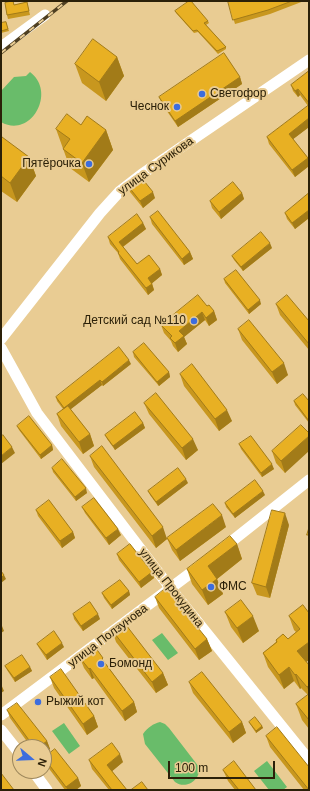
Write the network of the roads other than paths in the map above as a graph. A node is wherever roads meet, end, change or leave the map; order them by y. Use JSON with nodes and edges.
{"nodes":[{"id":1,"x":45,"y":15,"type":"dead end"},
{"id":2,"x":1,"y":47,"type":"edge"},
{"id":3,"x":309,"y":60,"type":"edge"},
{"id":4,"x":1,"y":339,"type":"edge"},
{"id":5,"x":1,"y":348,"type":"edge"},
{"id":6,"x":309,"y":480,"type":"edge"},
{"id":7,"x":171,"y":589,"type":"junction"},
{"id":8,"x":1,"y":715,"type":"edge"},
{"id":9,"x":1,"y":730,"type":"edge"},
{"id":10,"x":12,"y":744,"type":"edge"},
{"id":11,"x":309,"y":760,"type":"edge"},
{"id":12,"x":39,"y":779,"type":"edge"},
{"id":13,"x":47,"y":790,"type":"edge"}],
"edges":[{"from":1,"to":2,"type":"street"},
{"from":3,"to":4,"type":"street","name":"улица Сурикова"},
{"from":5,"to":7,"type":"street","name":"улица Прокудина"},
{"from":6,"to":7,"type":"street","name":"улица Ползунова"},
{"from":7,"to":8,"type":"street","name":"улица Ползунова"},
{"from":7,"to":11,"type":"street","name":"улица Прокудина"},
{"from":9,"to":10,"type":"street"},
{"from":12,"to":13,"type":"street"}]}
